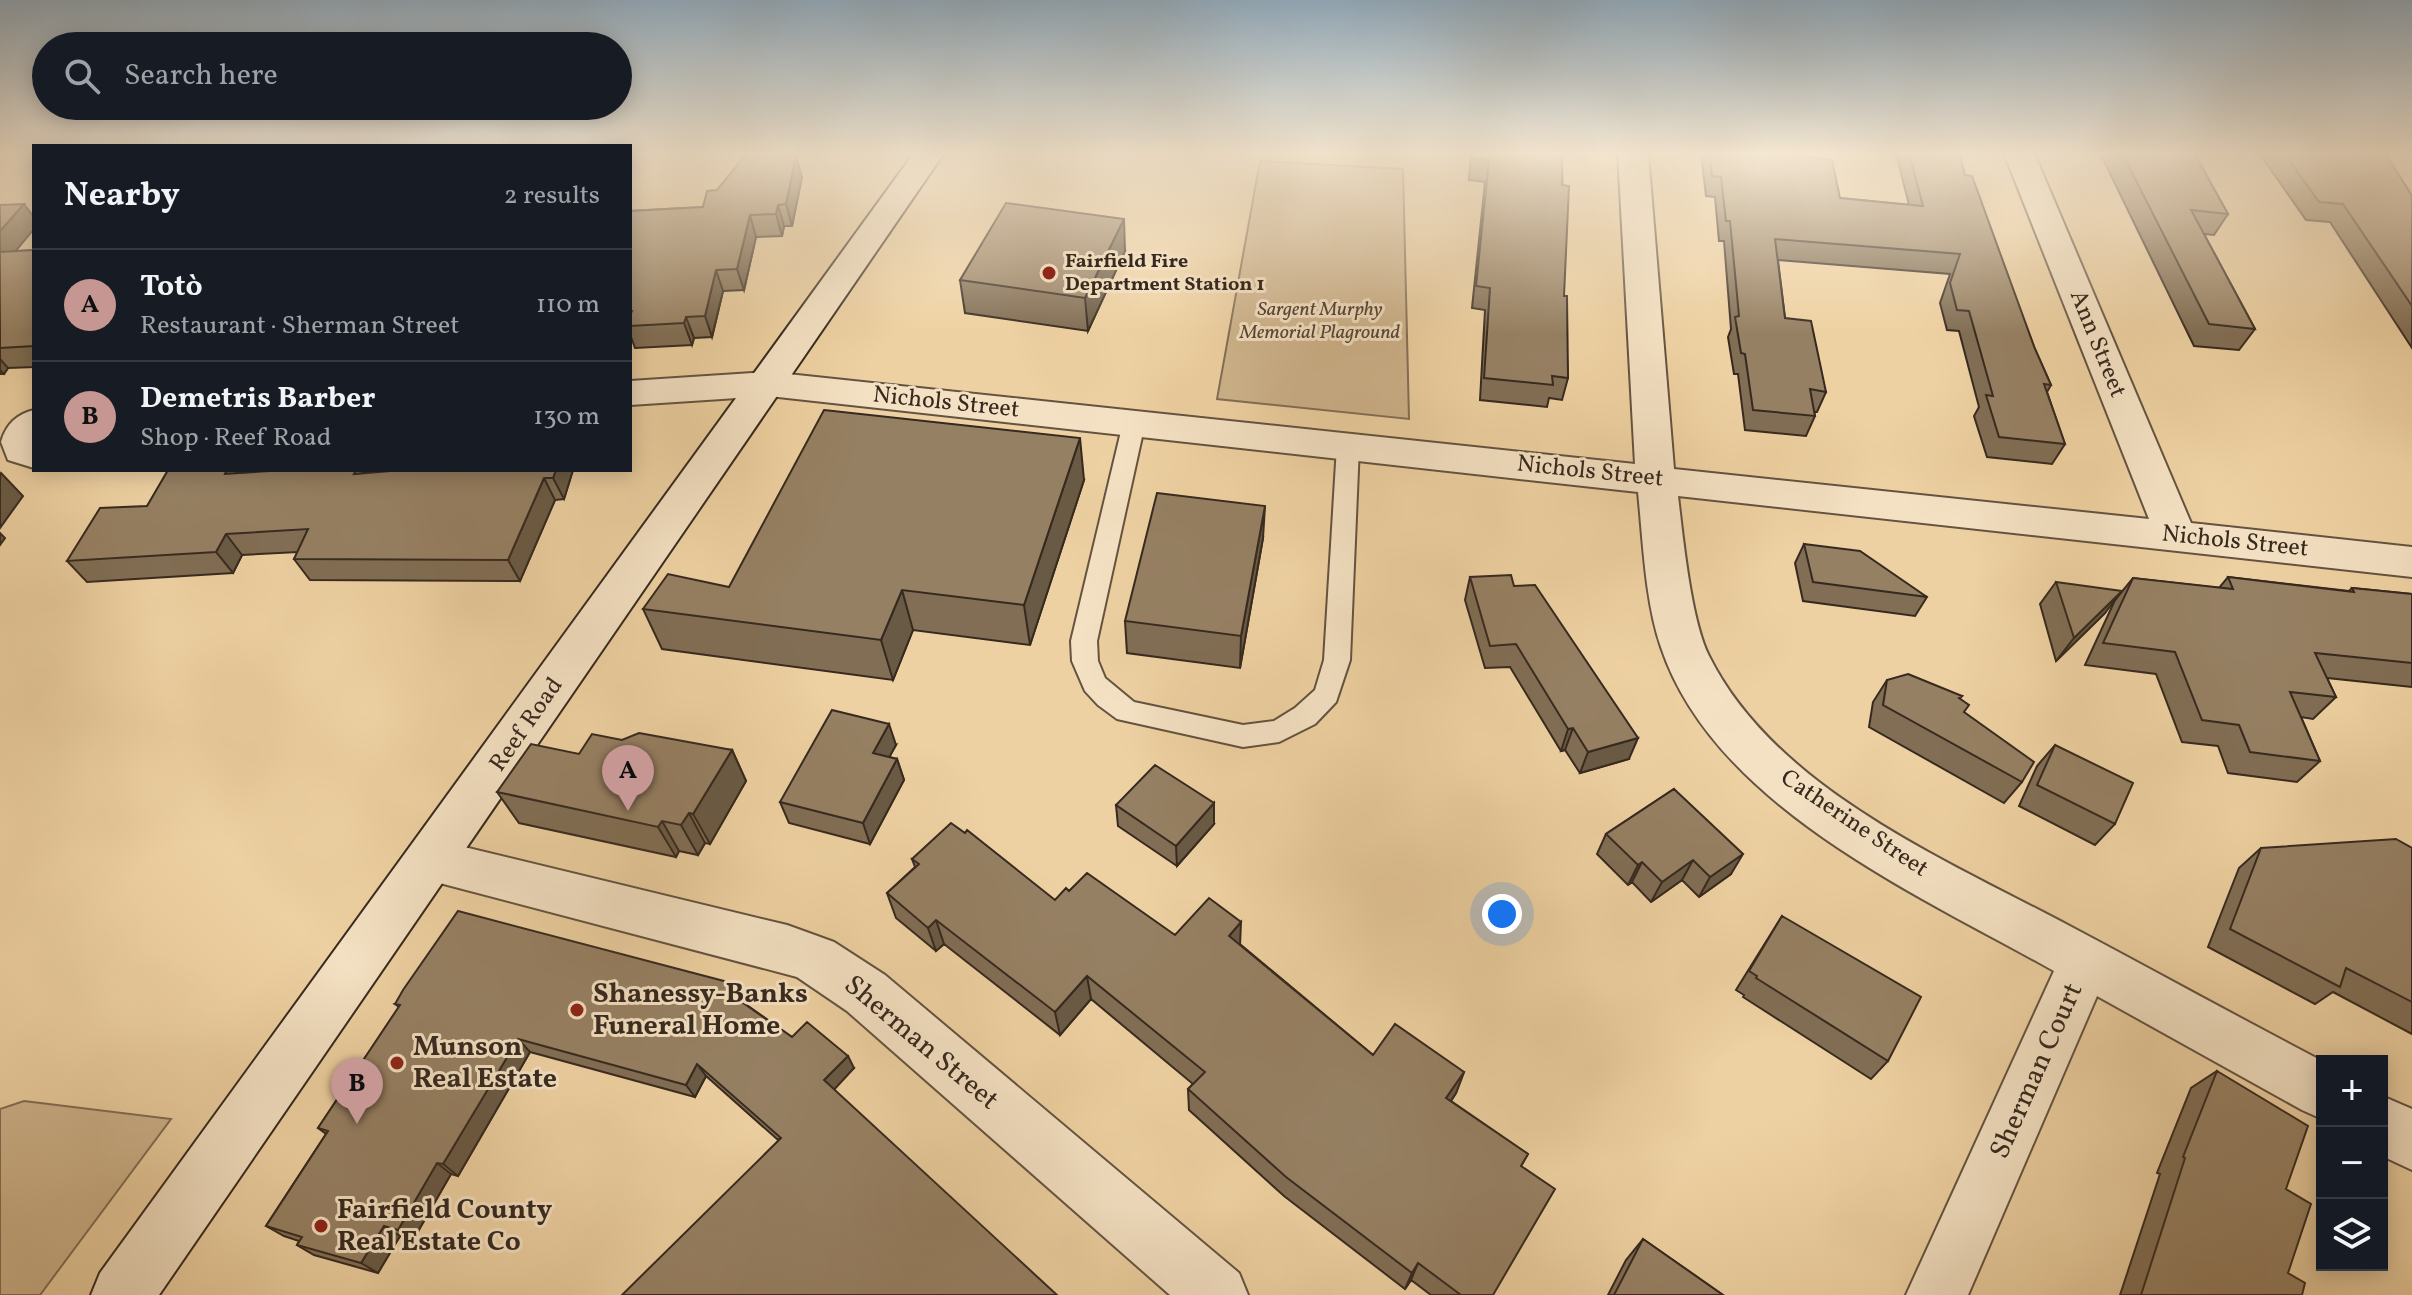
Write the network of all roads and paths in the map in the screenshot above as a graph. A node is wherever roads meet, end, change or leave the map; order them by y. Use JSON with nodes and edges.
{"nodes":[{"id":1,"x":887,"y":213,"type":"edge"},
{"id":2,"x":1637,"y":213,"type":"edge"},
{"id":3,"x":2044,"y":213,"type":"edge"},
{"id":4,"x":769,"y":384,"type":"junction"},
{"id":5,"x":632,"y":393,"type":"edge"},
{"id":6,"x":1134,"y":423,"type":"junction"},
{"id":7,"x":32,"y":424,"type":"edge"},
{"id":8,"x":1348,"y":446,"type":"junction"},
{"id":9,"x":32,"y":454,"type":"edge"},
{"id":10,"x":1654,"y":478,"type":"junction"},
{"id":11,"x":2176,"y":536,"type":"junction"},
{"id":12,"x":2412,"y":562,"type":"edge"},
{"id":13,"x":431,"y":861,"type":"junction"},
{"id":14,"x":2085,"y":961,"type":"junction"},
{"id":15,"x":2316,"y":1088,"type":"edge"},
{"id":16,"x":2387,"y":1127,"type":"edge"},
{"id":17,"x":2412,"y":1141,"type":"edge"},
{"id":18,"x":122,"y":1295,"type":"edge"},
{"id":19,"x":1217,"y":1295,"type":"edge"},
{"id":20,"x":1937,"y":1295,"type":"edge"}],
"edges":[{"from":1,"to":4,"type":"street","name":"Reef Road"},
{"from":2,"to":10,"type":"street","name":"Catherine Street"},
{"from":3,"to":11,"type":"street","name":"Ann Street"},
{"from":4,"to":5,"type":"street","name":"Nichols Street"},
{"from":4,"to":6,"type":"street","name":"Nichols Street"},
{"from":4,"to":13,"type":"street","name":"Reef Road"},
{"from":6,"to":8,"type":"street","name":"Nichols Street"},
{"from":6,"to":8,"type":"lane"},
{"from":7,"to":9,"type":"street"},
{"from":8,"to":10,"type":"street","name":"Nichols Street"},
{"from":10,"to":11,"type":"street","name":"Nichols Street"},
{"from":10,"to":14,"type":"street","name":"Catherine Street"},
{"from":11,"to":12,"type":"street","name":"Nichols Street"},
{"from":13,"to":18,"type":"street","name":"Reef Road"},
{"from":13,"to":19,"type":"street","name":"Sherman Street"},
{"from":14,"to":15,"type":"street","name":"Sherman Court"},
{"from":14,"to":20,"type":"street","name":"Sherman Court"},
{"from":16,"to":17,"type":"street"}]}
